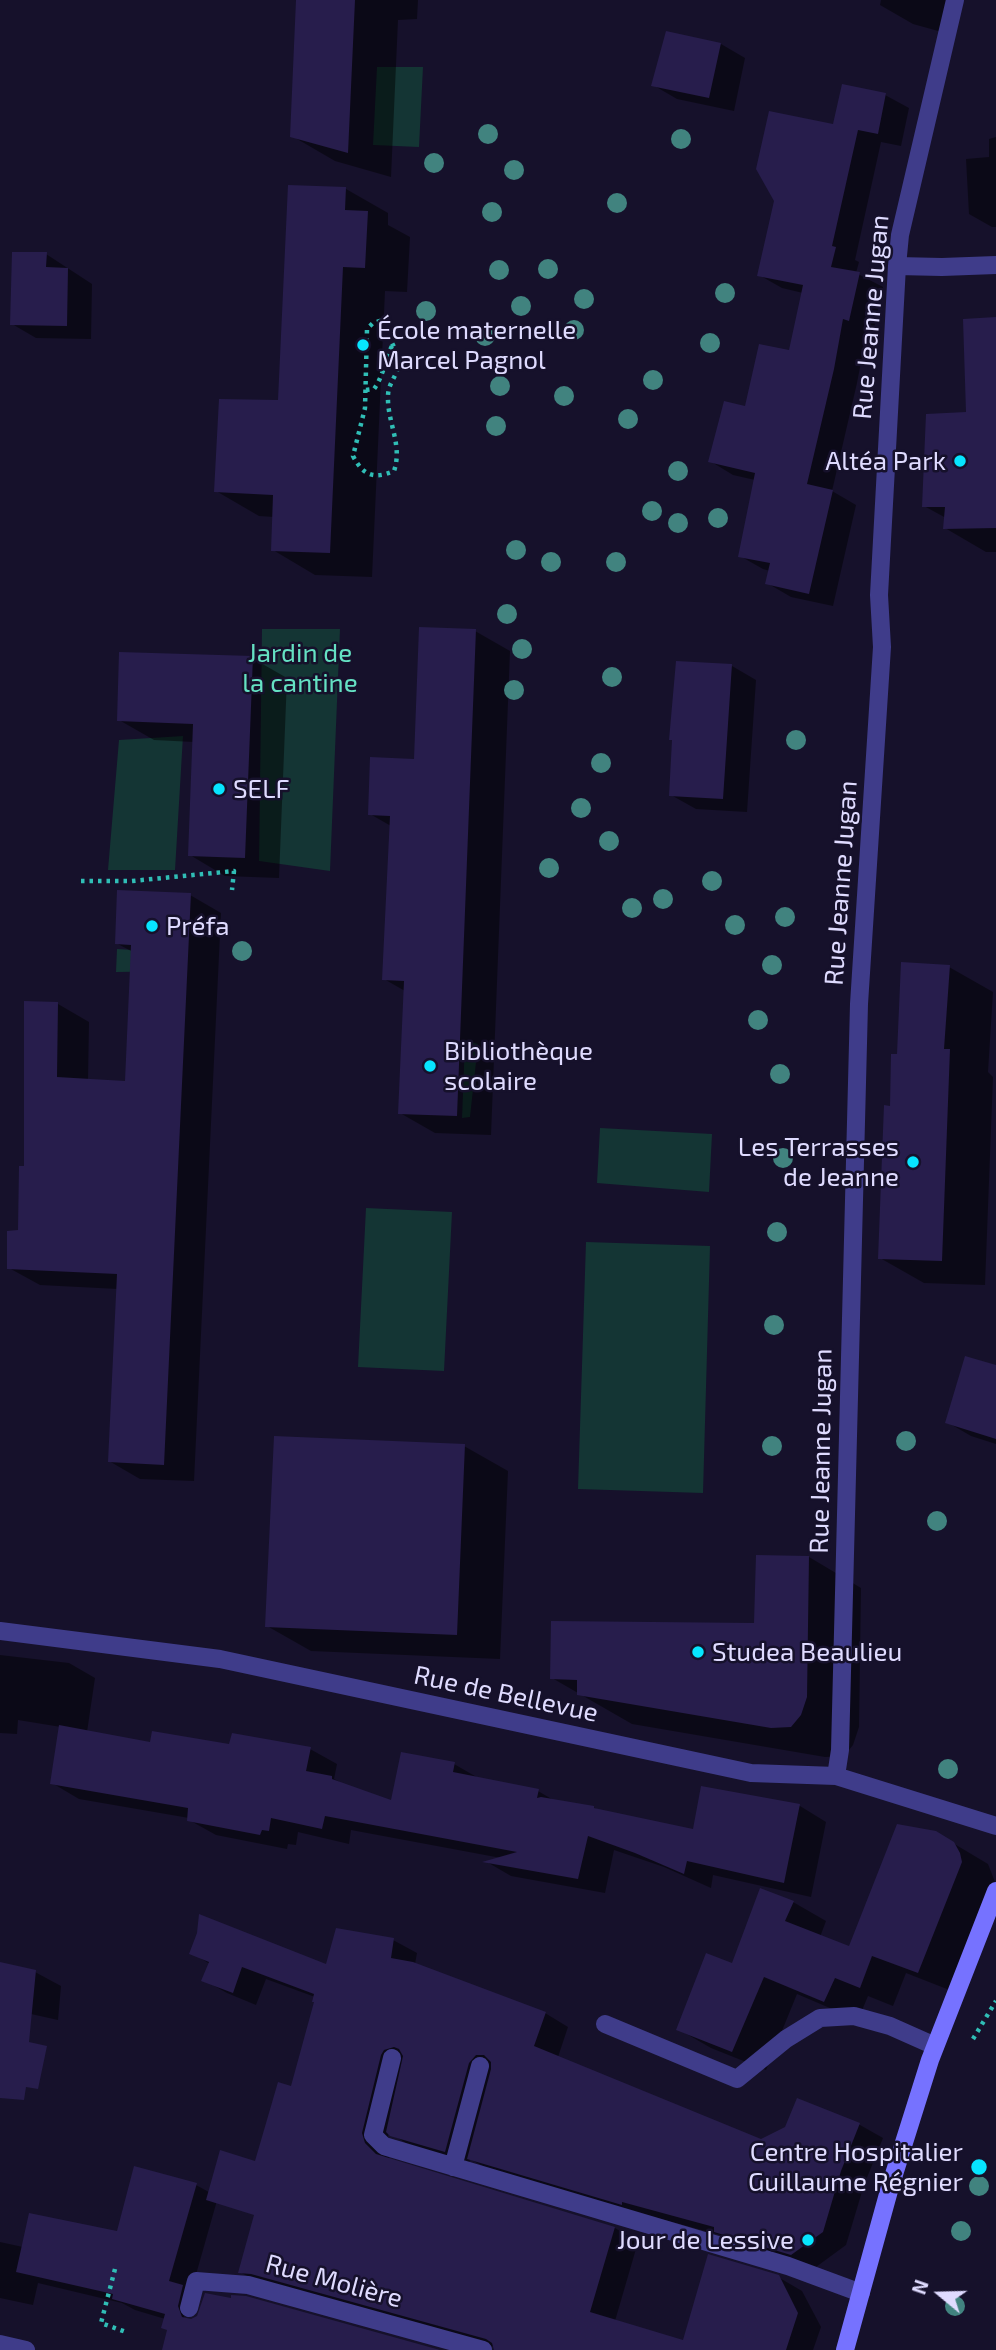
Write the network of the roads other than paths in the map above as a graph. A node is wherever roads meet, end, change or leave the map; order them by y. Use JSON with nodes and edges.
{"nodes":[{"id":1,"x":955,"y":0,"type":"edge"},
{"id":2,"x":996,"y":265,"type":"edge"},
{"id":3,"x":897,"y":266,"type":"junction"},
{"id":4,"x":0,"y":1631,"type":"edge"},
{"id":5,"x":836,"y":1776,"type":"junction"},
{"id":6,"x":996,"y":1826,"type":"edge"},
{"id":7,"x":996,"y":1891,"type":"edge"},
{"id":8,"x":605,"y":2024,"type":"dead end"},
{"id":9,"x":935,"y":2046,"type":"junction"},
{"id":10,"x":392,"y":2058,"type":"dead end"},
{"id":11,"x":480,"y":2066,"type":"dead end"},
{"id":12,"x":453,"y":2167,"type":"junction"},
{"id":13,"x":861,"y":2293,"type":"junction"},
{"id":14,"x":189,"y":2308,"type":"dead end"},
{"id":15,"x":0,"y":2344,"type":"edge"},
{"id":16,"x":26,"y":2350,"type":"edge"},
{"id":17,"x":483,"y":2350,"type":"edge"},
{"id":18,"x":845,"y":2350,"type":"edge"}],
"edges":[{"from":1,"to":3,"type":"street","name":"Rue Jeanne Jugan"},
{"from":2,"to":3,"type":"street"},
{"from":3,"to":5,"type":"street","name":"Rue Jeanne Jugan"},
{"from":4,"to":5,"type":"street","name":"Rue de Bellevue"},
{"from":5,"to":6,"type":"street","name":"Rue de Bellevue"},
{"from":7,"to":9,"type":"main road"},
{"from":8,"to":9,"type":"street"},
{"from":9,"to":13,"type":"main road"},
{"from":10,"to":12,"type":"street"},
{"from":11,"to":12,"type":"street"},
{"from":12,"to":13,"type":"street"},
{"from":13,"to":18,"type":"main road"},
{"from":14,"to":17,"type":"street","name":"Rue Molière"},
{"from":15,"to":16,"type":"street"}]}
